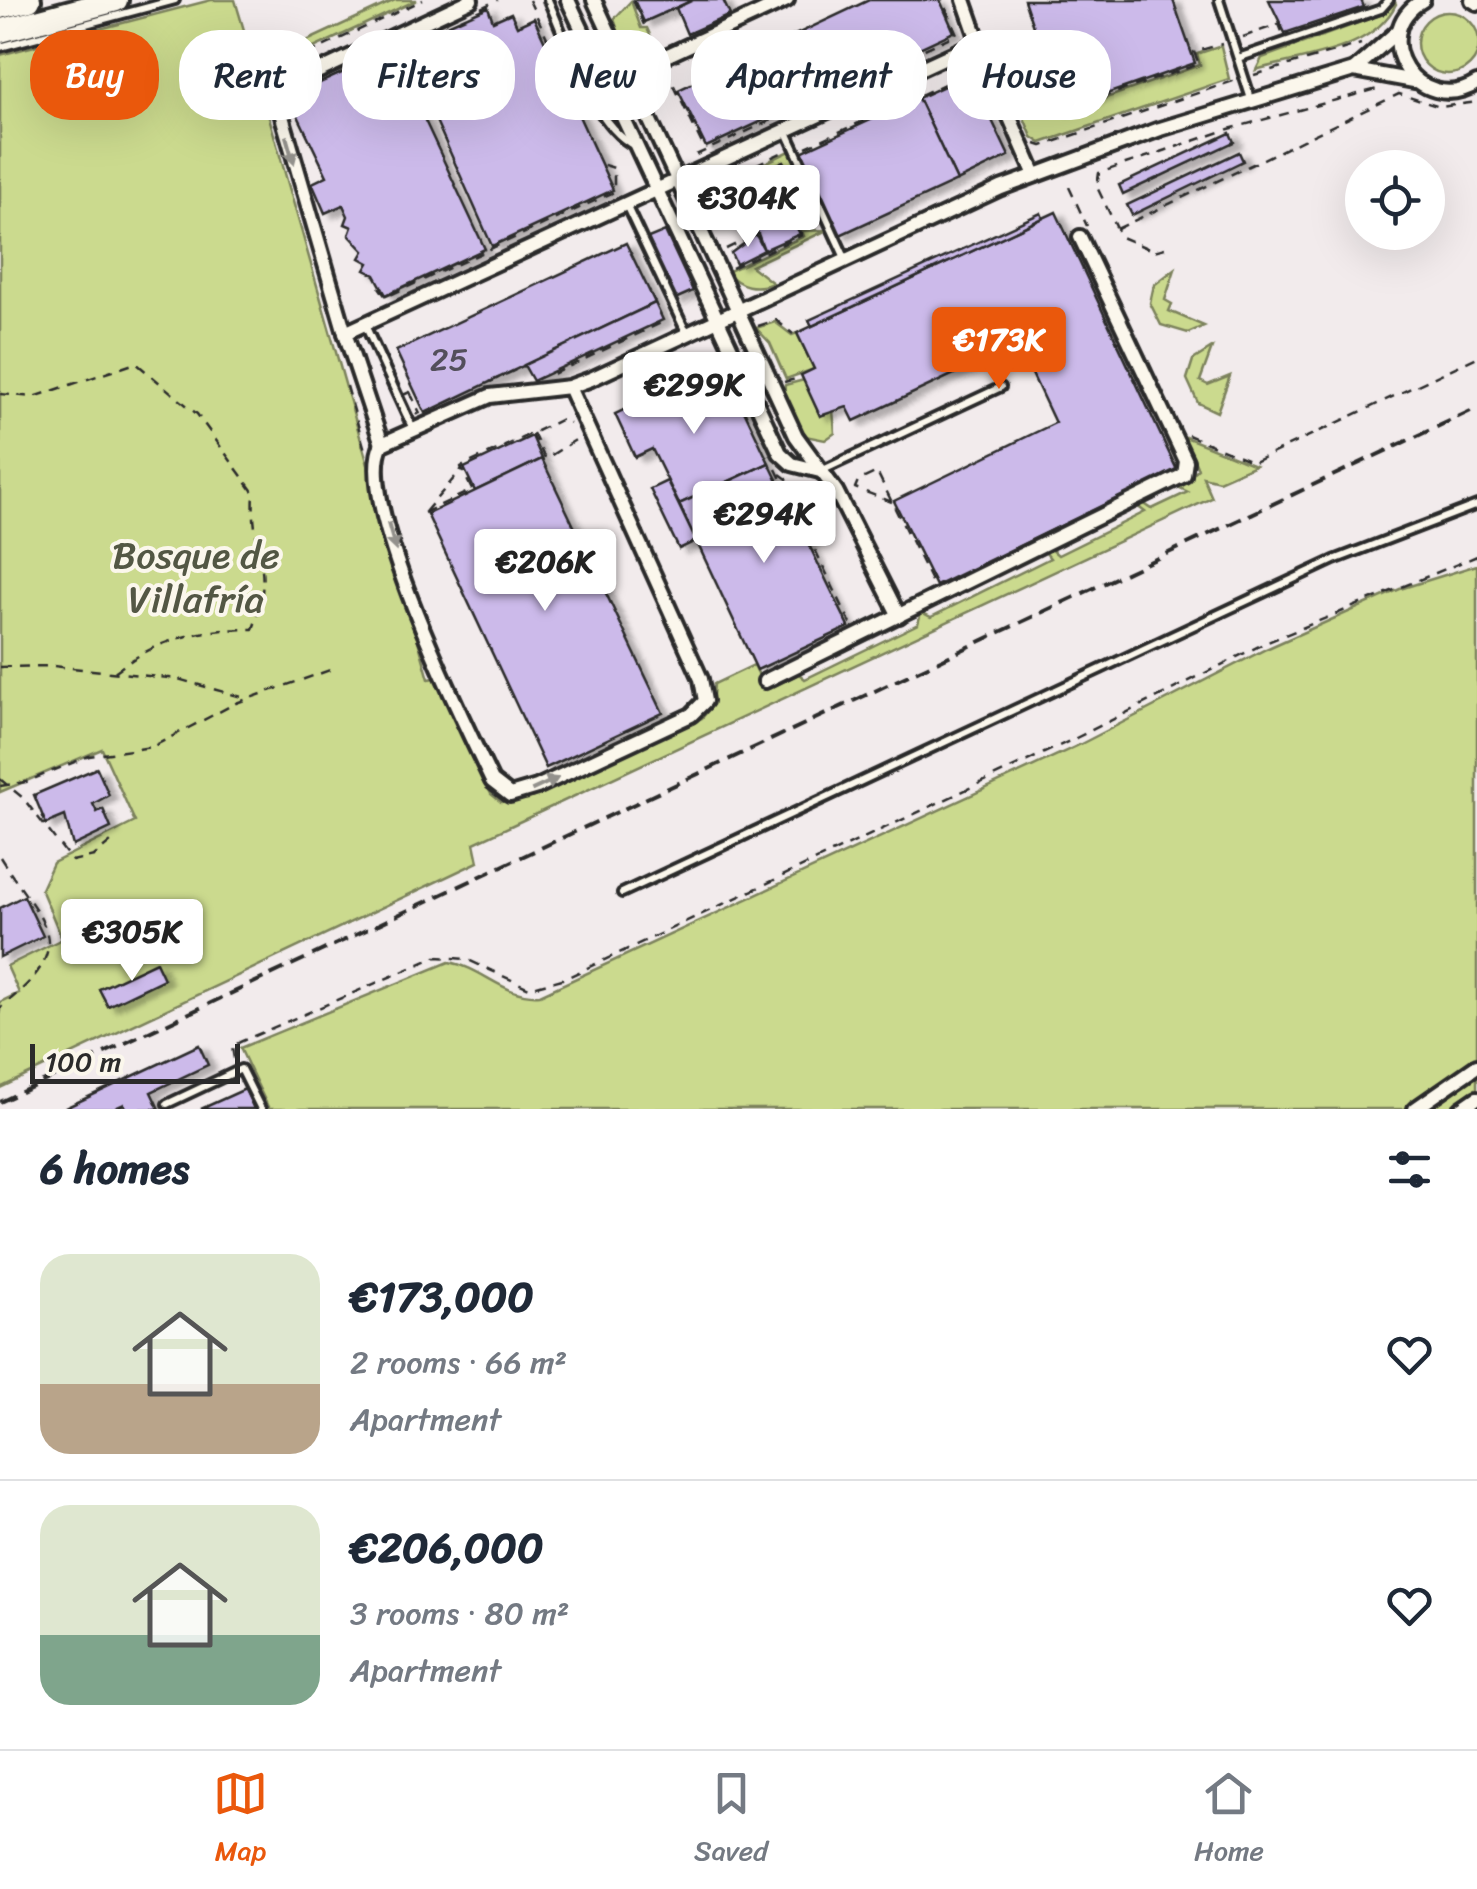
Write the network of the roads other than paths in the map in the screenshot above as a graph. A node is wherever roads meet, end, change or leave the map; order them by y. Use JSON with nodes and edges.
{"nodes":[{"id":1,"x":28,"y":0,"type":"edge"},
{"id":2,"x":116,"y":0,"type":"edge"},
{"id":3,"x":176,"y":0,"type":"edge"},
{"id":4,"x":471,"y":0,"type":"edge"},
{"id":5,"x":548,"y":0,"type":"edge"},
{"id":6,"x":568,"y":0,"type":"edge"},
{"id":7,"x":594,"y":0,"type":"edge"},
{"id":8,"x":787,"y":0,"type":"edge"},
{"id":9,"x":964,"y":0,"type":"edge"},
{"id":10,"x":1219,"y":0,"type":"edge"},
{"id":11,"x":1389,"y":0,"type":"edge"},
{"id":12,"x":1418,"y":1,"type":"edge"},
{"id":13,"x":0,"y":7,"type":"edge"},
{"id":14,"x":608,"y":30,"type":"edge"},
{"id":15,"x":974,"y":30,"type":"edge"},
{"id":16,"x":1399,"y":30,"type":"junction"},
{"id":17,"x":0,"y":31,"type":"edge"},
{"id":18,"x":0,"y":47,"type":"edge"},
{"id":19,"x":671,"y":53,"type":"edge"},
{"id":20,"x":947,"y":56,"type":"edge"},
{"id":21,"x":1238,"y":58,"type":"junction"},
{"id":22,"x":1354,"y":70,"type":"junction"},
{"id":23,"x":1477,"y":83,"type":"edge"},
{"id":24,"x":1411,"y":86,"type":"junction"},
{"id":25,"x":1252,"y":100,"type":"junction"},
{"id":26,"x":651,"y":120,"type":"edge"},
{"id":27,"x":1011,"y":120,"type":"edge"},
{"id":28,"x":786,"y":130,"type":"junction"},
{"id":29,"x":639,"y":148,"type":"junction"},
{"id":30,"x":1034,"y":175,"type":"junction"},
{"id":31,"x":678,"y":180,"type":"junction"},
{"id":32,"x":656,"y":190,"type":"junction"},
{"id":33,"x":625,"y":204,"type":"junction"},
{"id":34,"x":1087,"y":238,"type":"road end"},
{"id":35,"x":846,"y":260,"type":"junction"},
{"id":36,"x":740,"y":311,"type":"junction"},
{"id":37,"x":716,"y":321,"type":"junction"},
{"id":38,"x":364,"y":325,"type":"junction"},
{"id":39,"x":345,"y":334,"type":"junction"},
{"id":40,"x":687,"y":334,"type":"junction"},
{"id":41,"x":569,"y":387,"type":"junction"},
{"id":42,"x":1001,"y":387,"type":"dead end"},
{"id":43,"x":412,"y":427,"type":"junction"},
{"id":44,"x":382,"y":444,"type":"junction"},
{"id":45,"x":820,"y":471,"type":"junction"},
{"id":46,"x":1477,"y":505,"type":"edge"},
{"id":47,"x":899,"y":616,"type":"junction"},
{"id":48,"x":766,"y":681,"type":"dead end"},
{"id":49,"x":622,"y":893,"type":"dead end"},
{"id":50,"x":1477,"y":1066,"type":"edge"},
{"id":51,"x":1477,"y":1098,"type":"edge"},
{"id":52,"x":168,"y":1104,"type":"dead end"},
{"id":53,"x":261,"y":1109,"type":"edge"},
{"id":54,"x":1415,"y":1109,"type":"edge"},
{"id":55,"x":1461,"y":1109,"type":"edge"}],
"edges":[{"from":1,"to":13,"type":"highway"},
{"from":2,"to":17,"type":"highway"},
{"from":3,"to":18,"type":"lane"},
{"from":4,"to":39,"type":"street","one_way":true},
{"from":5,"to":29,"type":"lane"},
{"from":6,"to":29,"type":"street"},
{"from":7,"to":14,"type":"street"},
{"from":8,"to":19,"type":"street"},
{"from":9,"to":15,"type":"street"},
{"from":10,"to":21,"type":"lane"},
{"from":11,"to":21,"type":"lane"},
{"from":12,"to":16,"type":"street"},
{"from":16,"to":22,"type":"street"},
{"from":16,"to":24,"type":"street"},
{"from":20,"to":28,"type":"street"},
{"from":21,"to":25,"type":"lane"},
{"from":22,"to":24,"type":"street"},
{"from":22,"to":25,"type":"street"},
{"from":23,"to":24,"type":"street"},
{"from":25,"to":30,"type":"street"},
{"from":26,"to":31,"type":"street"},
{"from":27,"to":30,"type":"street"},
{"from":28,"to":31,"type":"street"},
{"from":28,"to":35,"type":"lane"},
{"from":29,"to":32,"type":"street"},
{"from":30,"to":35,"type":"street"},
{"from":31,"to":32,"type":"street"},
{"from":31,"to":36,"type":"street"},
{"from":32,"to":33,"type":"street"},
{"from":32,"to":37,"type":"street"},
{"from":33,"to":38,"type":"street"},
{"from":33,"to":40,"type":"lane"},
{"from":34,"to":47,"type":"street"},
{"from":35,"to":36,"type":"street"},
{"from":36,"to":37,"type":"street"},
{"from":36,"to":45,"type":"street"},
{"from":37,"to":40,"type":"street"},
{"from":37,"to":45,"type":"street"},
{"from":38,"to":39,"type":"street"},
{"from":38,"to":43,"type":"lane"},
{"from":39,"to":44,"type":"street"},
{"from":40,"to":41,"type":"street"},
{"from":41,"to":43,"type":"street"},
{"from":44,"to":41,"type":"street","one_way":true},
{"from":42,"to":45,"type":"lane"},
{"from":43,"to":44,"type":"street"},
{"from":45,"to":47,"type":"street"},
{"from":46,"to":49,"type":"lane"},
{"from":47,"to":48,"type":"street"},
{"from":50,"to":54,"type":"street"},
{"from":51,"to":55,"type":"street"},
{"from":52,"to":53,"type":"lane"}]}
